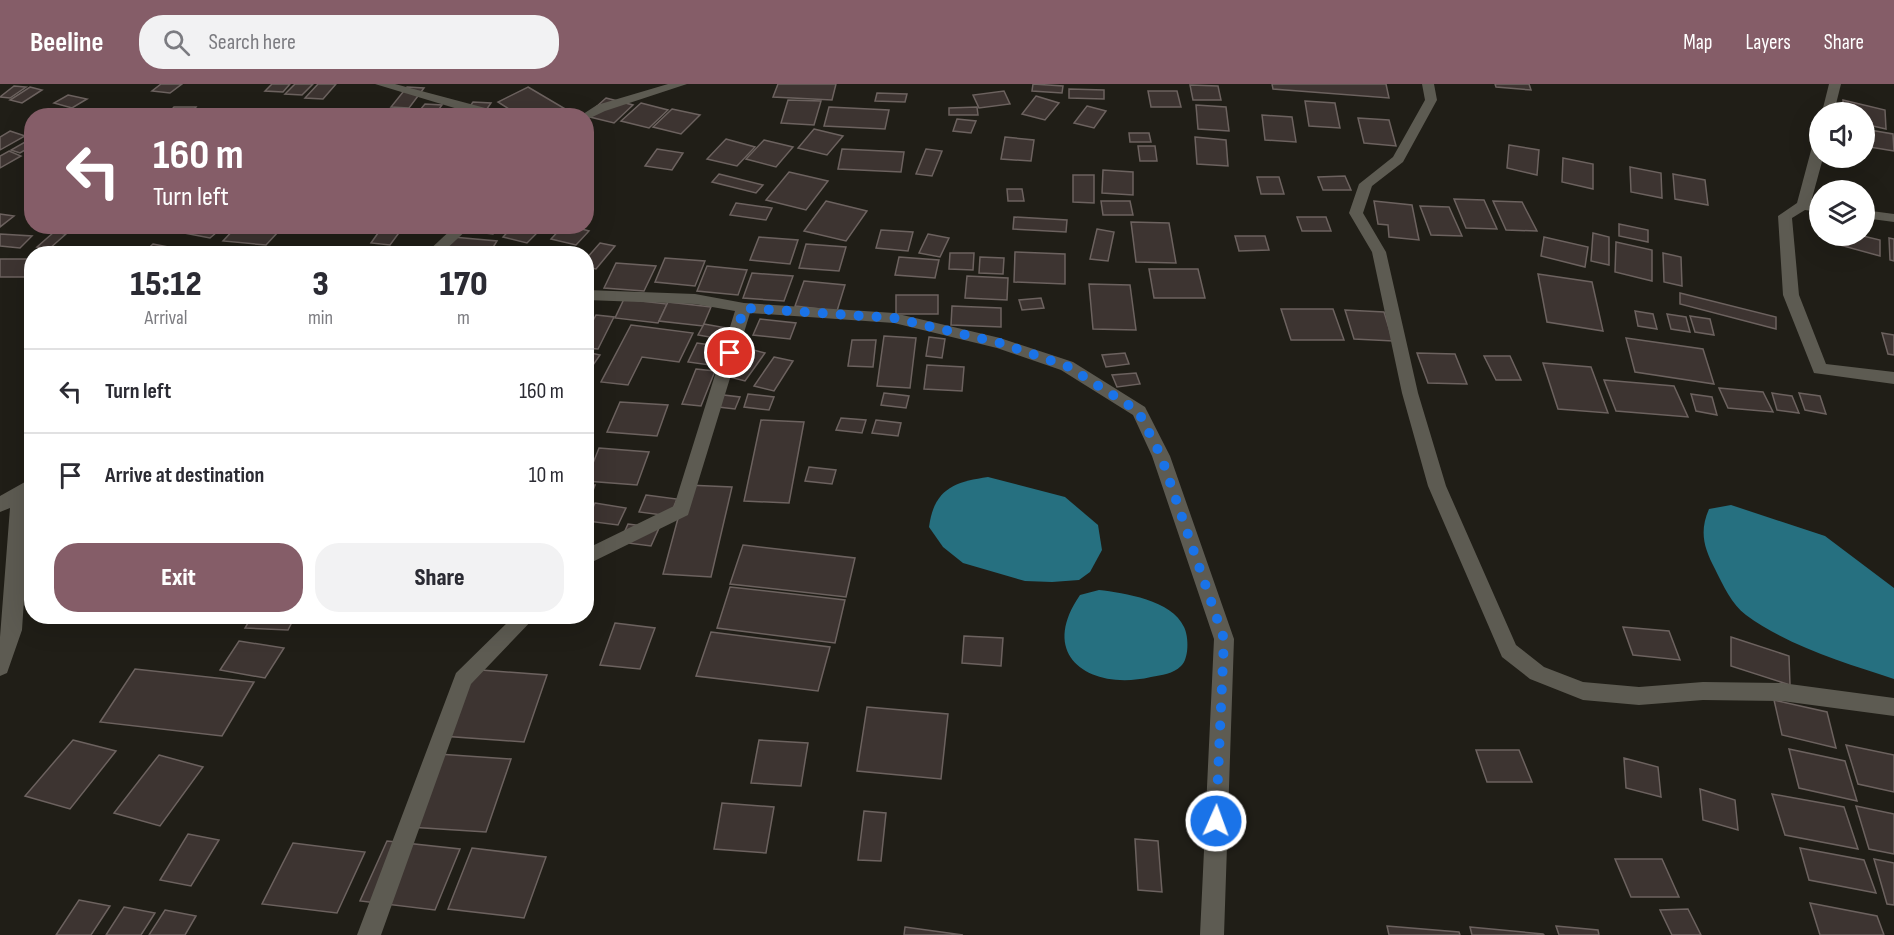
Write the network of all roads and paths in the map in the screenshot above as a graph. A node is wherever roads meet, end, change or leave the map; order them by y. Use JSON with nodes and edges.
{"nodes":[{"id":1,"x":381,"y":84,"type":"edge"},
{"id":2,"x":681,"y":84,"type":"edge"},
{"id":3,"x":1428,"y":84,"type":"edge"},
{"id":4,"x":1835,"y":84,"type":"edge"},
{"id":5,"x":1830,"y":102,"type":"edge"},
{"id":6,"x":469,"y":108,"type":"edge"},
{"id":7,"x":594,"y":112,"type":"edge"},
{"id":8,"x":1813,"y":168,"type":"edge"},
{"id":9,"x":1803,"y":205,"type":"junction"},
{"id":10,"x":1809,"y":206,"type":"edge"},
{"id":11,"x":1875,"y":215,"type":"edge"},
{"id":12,"x":1894,"y":218,"type":"edge"},
{"id":13,"x":455,"y":234,"type":"edge"},
{"id":14,"x":441,"y":246,"type":"edge"},
{"id":15,"x":594,"y":295,"type":"edge"},
{"id":16,"x":744,"y":308,"type":"junction"},
{"id":17,"x":1894,"y":378,"type":"edge"},
{"id":18,"x":24,"y":490,"type":"edge"},
{"id":19,"x":0,"y":505,"type":"edge"},
{"id":20,"x":24,"y":509,"type":"edge"},
{"id":21,"x":594,"y":554,"type":"edge"},
{"id":22,"x":518,"y":624,"type":"edge"},
{"id":23,"x":0,"y":667,"type":"edge"},
{"id":24,"x":1894,"y":707,"type":"edge"},
{"id":25,"x":369,"y":935,"type":"edge"},
{"id":26,"x":1212,"y":935,"type":"edge"}],
"edges":[{"from":1,"to":6,"type":"street"},
{"from":2,"to":7,"type":"street"},
{"from":3,"to":24,"type":"street"},
{"from":4,"to":5,"type":"street"},
{"from":8,"to":9,"type":"street"},
{"from":9,"to":10,"type":"street"},
{"from":9,"to":17,"type":"street"},
{"from":11,"to":12,"type":"street"},
{"from":13,"to":14,"type":"street"},
{"from":15,"to":16,"type":"street"},
{"from":16,"to":21,"type":"street"},
{"from":16,"to":26,"type":"street"},
{"from":18,"to":19,"type":"street"},
{"from":20,"to":23,"type":"street"},
{"from":22,"to":25,"type":"street"}]}
